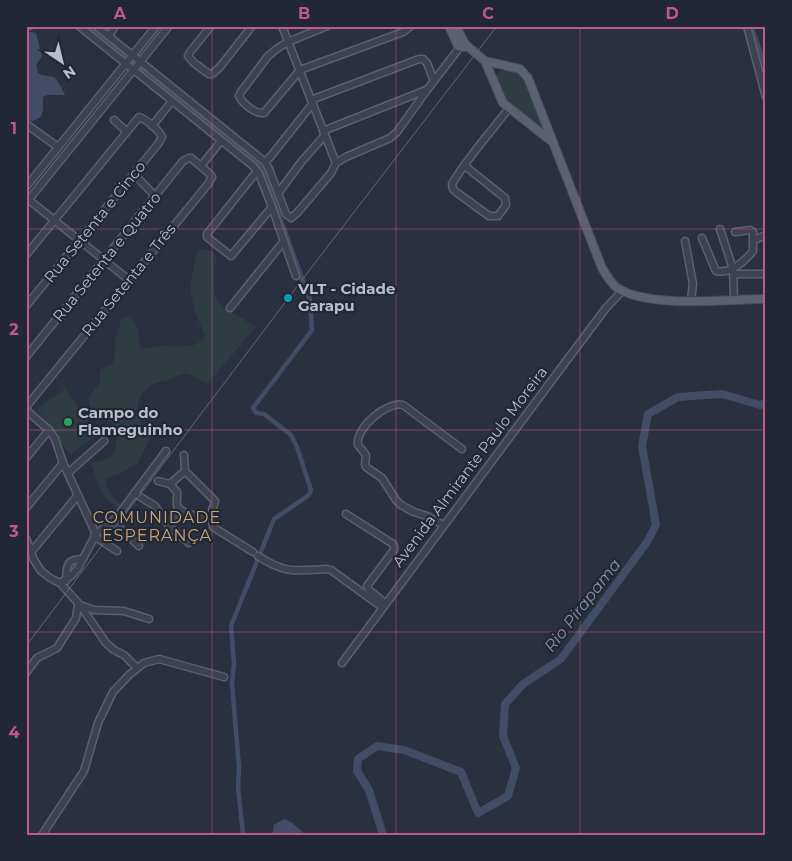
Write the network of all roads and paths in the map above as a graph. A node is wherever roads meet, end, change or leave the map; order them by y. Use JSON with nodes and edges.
{"nodes":[{"id":1,"x":30,"y":26,"type":"edge"},
{"id":2,"x":79,"y":26,"type":"edge"},
{"id":3,"x":96,"y":26,"type":"edge"},
{"id":4,"x":115,"y":26,"type":"edge"},
{"id":5,"x":156,"y":26,"type":"edge"},
{"id":6,"x":169,"y":26,"type":"edge"},
{"id":7,"x":211,"y":26,"type":"edge"},
{"id":8,"x":252,"y":26,"type":"edge"},
{"id":9,"x":282,"y":26,"type":"edge"},
{"id":10,"x":327,"y":26,"type":"edge"},
{"id":11,"x":411,"y":26,"type":"edge"},
{"id":12,"x":449,"y":26,"type":"edge"},
{"id":13,"x":456,"y":26,"type":"edge"},
{"id":14,"x":746,"y":26,"type":"edge"},
{"id":15,"x":26,"y":27,"type":"edge"},
{"id":16,"x":109,"y":36,"type":"junction"},
{"id":17,"x":288,"y":42,"type":"junction"},
{"id":18,"x":463,"y":46,"type":"junction"},
{"id":19,"x":136,"y":59,"type":"junction"},
{"id":20,"x":485,"y":61,"type":"junction"},
{"id":21,"x":126,"y":63,"type":"junction"},
{"id":22,"x":504,"y":66,"type":"junction"},
{"id":23,"x":134,"y":70,"type":"junction"},
{"id":24,"x":300,"y":70,"type":"junction"},
{"id":25,"x":492,"y":78,"type":"junction"},
{"id":26,"x":434,"y":81,"type":"junction"},
{"id":27,"x":427,"y":90,"type":"junction"},
{"id":28,"x":766,"y":97,"type":"edge"},
{"id":29,"x":172,"y":101,"type":"junction"},
{"id":30,"x":312,"y":102,"type":"junction"},
{"id":31,"x":509,"y":108,"type":"junction"},
{"id":32,"x":114,"y":120,"type":"dead end"},
{"id":33,"x":152,"y":126,"type":"junction"},
{"id":34,"x":28,"y":128,"type":"edge"},
{"id":35,"x":126,"y":131,"type":"junction"},
{"id":36,"x":324,"y":133,"type":"junction"},
{"id":37,"x":221,"y":141,"type":"junction"},
{"id":38,"x":552,"y":141,"type":"junction"},
{"id":39,"x":58,"y":147,"type":"junction"},
{"id":40,"x":265,"y":162,"type":"junction"},
{"id":41,"x":336,"y":163,"type":"junction"},
{"id":42,"x":201,"y":166,"type":"junction"},
{"id":43,"x":465,"y":166,"type":"junction"},
{"id":44,"x":257,"y":171,"type":"junction"},
{"id":45,"x":134,"y":174,"type":"junction"},
{"id":46,"x":26,"y":187,"type":"edge"},
{"id":47,"x":279,"y":192,"type":"junction"},
{"id":48,"x":156,"y":196,"type":"junction"},
{"id":49,"x":28,"y":201,"type":"edge"},
{"id":50,"x":272,"y":207,"type":"junction"},
{"id":51,"x":54,"y":220,"type":"junction"},
{"id":52,"x":720,"y":229,"type":"dead end"},
{"id":53,"x":734,"y":232,"type":"dead end"},
{"id":54,"x":766,"y":235,"type":"edge"},
{"id":55,"x":702,"y":238,"type":"dead end"},
{"id":56,"x":79,"y":240,"type":"junction"},
{"id":57,"x":754,"y":240,"type":"junction"},
{"id":58,"x":284,"y":241,"type":"junction"},
{"id":59,"x":685,"y":241,"type":"dead end"},
{"id":60,"x":26,"y":255,"type":"edge"},
{"id":61,"x":105,"y":260,"type":"junction"},
{"id":62,"x":733,"y":272,"type":"junction"},
{"id":63,"x":766,"y":274,"type":"edge"},
{"id":64,"x":296,"y":276,"type":"dead end"},
{"id":65,"x":129,"y":280,"type":"junction"},
{"id":66,"x":622,"y":291,"type":"junction"},
{"id":67,"x":734,"y":299,"type":"junction"},
{"id":68,"x":766,"y":299,"type":"edge"},
{"id":69,"x":691,"y":300,"type":"junction"},
{"id":70,"x":26,"y":306,"type":"edge"},
{"id":71,"x":230,"y":308,"type":"dead end"},
{"id":72,"x":26,"y":357,"type":"edge"},
{"id":73,"x":26,"y":408,"type":"edge"},
{"id":74,"x":49,"y":430,"type":"junction"},
{"id":75,"x":104,"y":441,"type":"dead end"},
{"id":76,"x":462,"y":449,"type":"dead end"},
{"id":77,"x":166,"y":451,"type":"dead end"},
{"id":78,"x":184,"y":456,"type":"dead end"},
{"id":79,"x":26,"y":458,"type":"edge"},
{"id":80,"x":63,"y":463,"type":"junction"},
{"id":81,"x":184,"y":470,"type":"junction"},
{"id":82,"x":68,"y":473,"type":"junction"},
{"id":83,"x":158,"y":480,"type":"dead end"},
{"id":84,"x":170,"y":484,"type":"junction"},
{"id":85,"x":134,"y":493,"type":"junction"},
{"id":86,"x":78,"y":495,"type":"junction"},
{"id":87,"x":26,"y":508,"type":"edge"},
{"id":88,"x":178,"y":508,"type":"junction"},
{"id":89,"x":346,"y":514,"type":"dead end"},
{"id":90,"x":212,"y":518,"type":"junction"},
{"id":91,"x":112,"y":521,"type":"junction"},
{"id":92,"x":443,"y":525,"type":"junction"},
{"id":93,"x":169,"y":526,"type":"junction"},
{"id":94,"x":95,"y":535,"type":"junction"},
{"id":95,"x":26,"y":538,"type":"edge"},
{"id":96,"x":189,"y":542,"type":"dead end"},
{"id":97,"x":138,"y":546,"type":"dead end"},
{"id":98,"x":32,"y":551,"type":"junction"},
{"id":99,"x":118,"y":551,"type":"dead end"},
{"id":100,"x":62,"y":585,"type":"junction"},
{"id":101,"x":79,"y":604,"type":"junction"},
{"id":102,"x":384,"y":605,"type":"junction"},
{"id":103,"x":149,"y":619,"type":"dead end"},
{"id":104,"x":342,"y":662,"type":"dead end"},
{"id":105,"x":137,"y":668,"type":"junction"},
{"id":106,"x":26,"y":673,"type":"edge"},
{"id":107,"x":224,"y":677,"type":"dead end"},
{"id":108,"x":42,"y":835,"type":"edge"}],
"edges":[{"from":1,"to":15,"type":"street"},
{"from":2,"to":21,"type":"street"},
{"from":3,"to":16,"type":"street"},
{"from":4,"to":16,"type":"street"},
{"from":5,"to":19,"type":"street"},
{"from":6,"to":19,"type":"street"},
{"from":7,"to":8,"type":"street"},
{"from":9,"to":17,"type":"street"},
{"from":10,"to":17,"type":"street"},
{"from":11,"to":24,"type":"street"},
{"from":12,"to":18,"type":"main road"},
{"from":13,"to":18,"type":"main road"},
{"from":14,"to":28,"type":"street"},
{"from":16,"to":19,"type":"street"},
{"from":17,"to":24,"type":"street"},
{"from":17,"to":24,"type":"street"},
{"from":18,"to":20,"type":"main road"},
{"from":18,"to":26,"type":"street"},
{"from":19,"to":21,"type":"street"},
{"from":19,"to":23,"type":"street"},
{"from":19,"to":40,"type":"street"},
{"from":20,"to":22,"type":"main road"},
{"from":20,"to":25,"type":"main road"},
{"from":21,"to":23,"type":"street"},
{"from":21,"to":39,"type":"street"},
{"from":22,"to":25,"type":"main road"},
{"from":22,"to":38,"type":"main road"},
{"from":23,"to":29,"type":"street"},
{"from":23,"to":49,"type":"street"},
{"from":24,"to":30,"type":"street"},
{"from":25,"to":31,"type":"main road"},
{"from":26,"to":27,"type":"street"},
{"from":26,"to":30,"type":"street"},
{"from":27,"to":36,"type":"street"},
{"from":27,"to":41,"type":"street"},
{"from":29,"to":33,"type":"street"},
{"from":29,"to":37,"type":"street"},
{"from":30,"to":36,"type":"street"},
{"from":30,"to":40,"type":"street"},
{"from":31,"to":38,"type":"main road"},
{"from":31,"to":43,"type":"street"},
{"from":32,"to":35,"type":"street"},
{"from":33,"to":35,"type":"street"},
{"from":33,"to":45,"type":"street","name":"Rua Setenta e Cinco"},
{"from":34,"to":39,"type":"street"},
{"from":35,"to":51,"type":"street"},
{"from":36,"to":41,"type":"street"},
{"from":36,"to":47,"type":"street"},
{"from":37,"to":42,"type":"street"},
{"from":37,"to":44,"type":"street"},
{"from":38,"to":66,"type":"main road"},
{"from":39,"to":46,"type":"street"},
{"from":40,"to":47,"type":"street"},
{"from":41,"to":47,"type":"street"},
{"from":42,"to":48,"type":"street","name":"Rua Setenta e Quatro"},
{"from":42,"to":65,"type":"street","name":"Rua Setenta e Três"},
{"from":43,"to":43,"type":"street"},
{"from":44,"to":50,"type":"street"},
{"from":44,"to":50,"type":"street"},
{"from":45,"to":48,"type":"street"},
{"from":45,"to":56,"type":"street","name":"Rua Setenta e Cinco"},
{"from":48,"to":61,"type":"street","name":"Rua Setenta e Quatro"},
{"from":49,"to":51,"type":"street"},
{"from":50,"to":58,"type":"street"},
{"from":51,"to":56,"type":"street"},
{"from":51,"to":60,"type":"street"},
{"from":52,"to":62,"type":"street"},
{"from":53,"to":57,"type":"street"},
{"from":54,"to":57,"type":"street"},
{"from":55,"to":62,"type":"street"},
{"from":56,"to":61,"type":"street"},
{"from":56,"to":70,"type":"street","name":"Rua Setenta e Cinco"},
{"from":57,"to":62,"type":"street"},
{"from":58,"to":64,"type":"street"},
{"from":58,"to":71,"type":"street"},
{"from":59,"to":69,"type":"street"},
{"from":61,"to":65,"type":"street"},
{"from":61,"to":72,"type":"street","name":"Rua Setenta e Quatro"},
{"from":62,"to":63,"type":"street"},
{"from":62,"to":67,"type":"street"},
{"from":65,"to":73,"type":"street","name":"Rua Setenta e Três"},
{"from":66,"to":69,"type":"main road"},
{"from":66,"to":92,"type":"street","name":"Avenida Almirante Paulo Moreira"},
{"from":67,"to":68,"type":"main road"},
{"from":67,"to":69,"type":"main road"},
{"from":73,"to":74,"type":"street"},
{"from":74,"to":79,"type":"street"},
{"from":74,"to":80,"type":"street"},
{"from":75,"to":82,"type":"street"},
{"from":76,"to":92,"type":"street"},
{"from":77,"to":85,"type":"street"},
{"from":78,"to":81,"type":"street"},
{"from":80,"to":82,"type":"street"},
{"from":80,"to":87,"type":"street"},
{"from":81,"to":84,"type":"street"},
{"from":81,"to":90,"type":"street"},
{"from":82,"to":86,"type":"street"},
{"from":83,"to":84,"type":"street"},
{"from":84,"to":88,"type":"street"},
{"from":85,"to":91,"type":"street"},
{"from":85,"to":93,"type":"street"},
{"from":86,"to":94,"type":"street"},
{"from":86,"to":98,"type":"street"},
{"from":88,"to":90,"type":"street"},
{"from":88,"to":93,"type":"street"},
{"from":89,"to":102,"type":"street"},
{"from":90,"to":102,"type":"street"},
{"from":91,"to":94,"type":"street"},
{"from":91,"to":97,"type":"street"},
{"from":92,"to":102,"type":"street","name":"Avenida Almirante Paulo Moreira"},
{"from":93,"to":96,"type":"street"},
{"from":94,"to":99,"type":"street"},
{"from":94,"to":100,"type":"street"},
{"from":95,"to":98,"type":"street"},
{"from":98,"to":100,"type":"street"},
{"from":100,"to":101,"type":"street"},
{"from":101,"to":103,"type":"street"},
{"from":101,"to":105,"type":"street"},
{"from":101,"to":106,"type":"street"},
{"from":102,"to":104,"type":"street","name":"Avenida Almirante Paulo Moreira"},
{"from":105,"to":107,"type":"street"},
{"from":105,"to":108,"type":"street"}]}
